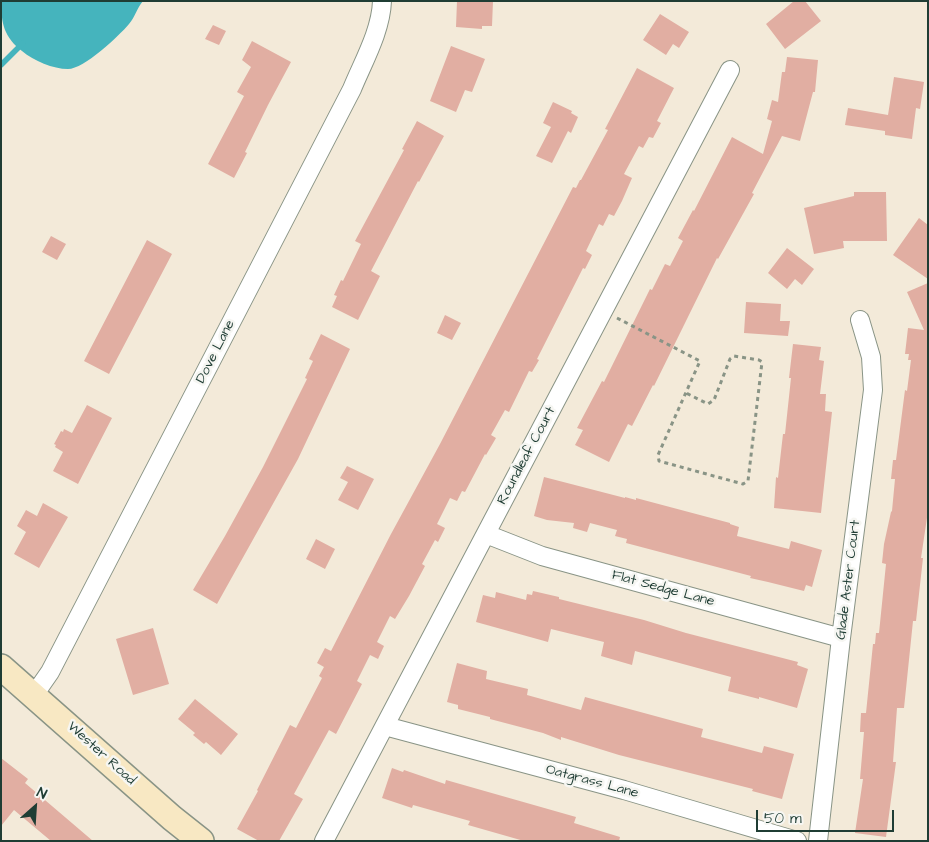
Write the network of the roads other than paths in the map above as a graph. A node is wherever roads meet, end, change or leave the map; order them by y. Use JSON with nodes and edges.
{"nodes":[{"id":1,"x":382,"y":1,"type":"edge"},
{"id":2,"x":730,"y":70,"type":"dead end"},
{"id":3,"x":860,"y":320,"type":"dead end"},
{"id":4,"x":486,"y":534,"type":"junction"},
{"id":5,"x":842,"y":638,"type":"junction"},
{"id":6,"x":1,"y":667,"type":"edge"},
{"id":7,"x":34,"y":695,"type":"junction"},
{"id":8,"x":386,"y":726,"type":"junction"},
{"id":9,"x":201,"y":841,"type":"edge"},
{"id":10,"x":324,"y":841,"type":"edge"},
{"id":11,"x":797,"y":841,"type":"edge"},
{"id":12,"x":818,"y":841,"type":"edge"}],
"edges":[{"from":1,"to":7,"type":"street","name":"Dove Lane"},
{"from":2,"to":4,"type":"street","name":"Roundleaf Court"},
{"from":3,"to":5,"type":"street","name":"Glade Aster Court"},
{"from":4,"to":5,"type":"street","name":"Flat Sedge Lane"},
{"from":4,"to":8,"type":"street","name":"Roundleaf Court"},
{"from":5,"to":12,"type":"street","name":"Glade Aster Court"},
{"from":6,"to":7,"type":"street","name":"Wester Road"},
{"from":7,"to":9,"type":"street","name":"Wester Road"},
{"from":8,"to":10,"type":"street","name":"Roundleaf Court"},
{"from":8,"to":11,"type":"street","name":"Oatgrass Lane"}]}
